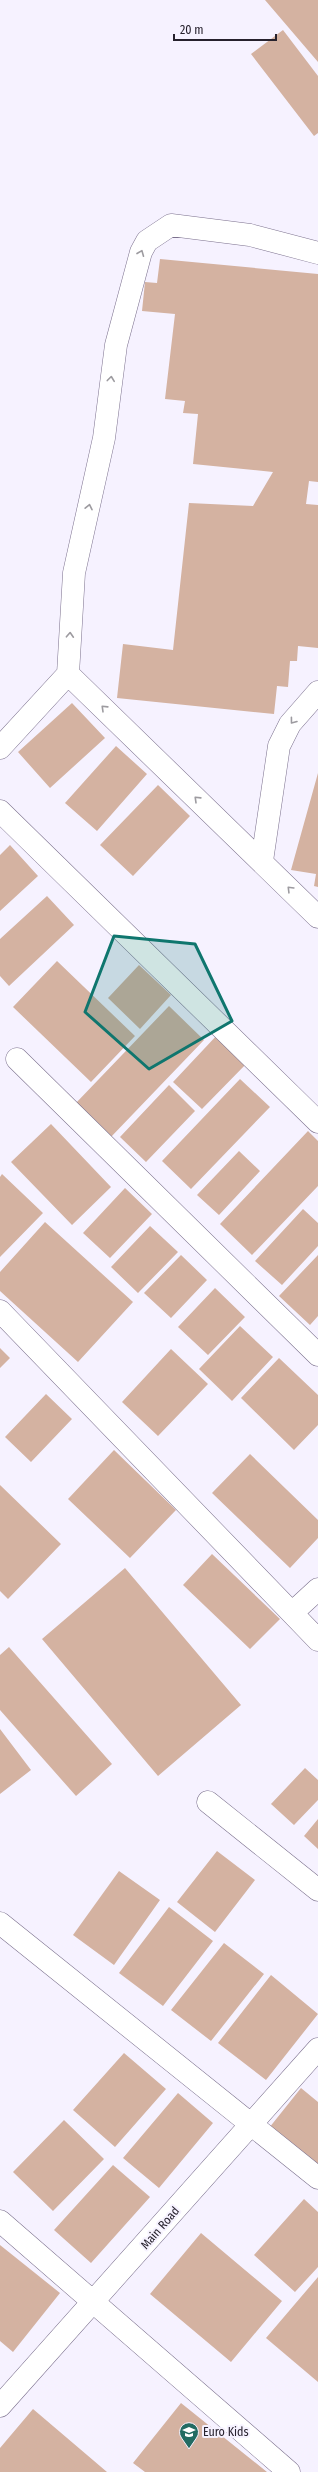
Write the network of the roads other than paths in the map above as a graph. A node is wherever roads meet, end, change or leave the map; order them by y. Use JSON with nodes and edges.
{"nodes":[{"id":1,"x":318,"y":253,"type":"edge"},
{"id":2,"x":68,"y":674,"type":"junction"},
{"id":3,"x":318,"y":692,"type":"edge"},
{"id":4,"x":0,"y":748,"type":"edge"},
{"id":5,"x":0,"y":811,"type":"edge"},
{"id":6,"x":262,"y":861,"type":"junction"},
{"id":7,"x":318,"y":917,"type":"edge"},
{"id":8,"x":17,"y":1059,"type":"dead end"},
{"id":9,"x":318,"y":1122,"type":"edge"},
{"id":10,"x":0,"y":1311,"type":"edge"},
{"id":11,"x":318,"y":1354,"type":"edge"},
{"id":12,"x":318,"y":1589,"type":"edge"},
{"id":13,"x":292,"y":1613,"type":"junction"},
{"id":14,"x":318,"y":1640,"type":"edge"},
{"id":15,"x":208,"y":1802,"type":"dead end"},
{"id":16,"x":318,"y":1890,"type":"edge"},
{"id":17,"x":0,"y":1923,"type":"edge"},
{"id":18,"x":318,"y":2049,"type":"edge"},
{"id":19,"x":252,"y":2124,"type":"junction"},
{"id":20,"x":318,"y":2178,"type":"edge"},
{"id":21,"x":0,"y":2222,"type":"edge"},
{"id":22,"x":94,"y":2302,"type":"junction"},
{"id":23,"x":0,"y":2406,"type":"edge"},
{"id":24,"x":289,"y":2472,"type":"edge"}],
"edges":[{"from":2,"to":1,"type":"street","one_way":true},
{"from":2,"to":4,"type":"street"},
{"from":6,"to":2,"type":"street","one_way":true},
{"from":3,"to":6,"type":"street","one_way":true},
{"from":5,"to":9,"type":"street"},
{"from":7,"to":6,"type":"street","one_way":true},
{"from":8,"to":11,"type":"street"},
{"from":10,"to":13,"type":"street"},
{"from":12,"to":13,"type":"street"},
{"from":13,"to":14,"type":"street"},
{"from":15,"to":16,"type":"street"},
{"from":17,"to":19,"type":"street"},
{"from":18,"to":19,"type":"street","name":"Main Road"},
{"from":19,"to":20,"type":"street"},
{"from":19,"to":22,"type":"street","name":"Main Road"},
{"from":21,"to":22,"type":"street"},
{"from":22,"to":23,"type":"street","name":"Main Road"},
{"from":22,"to":24,"type":"street"}]}
